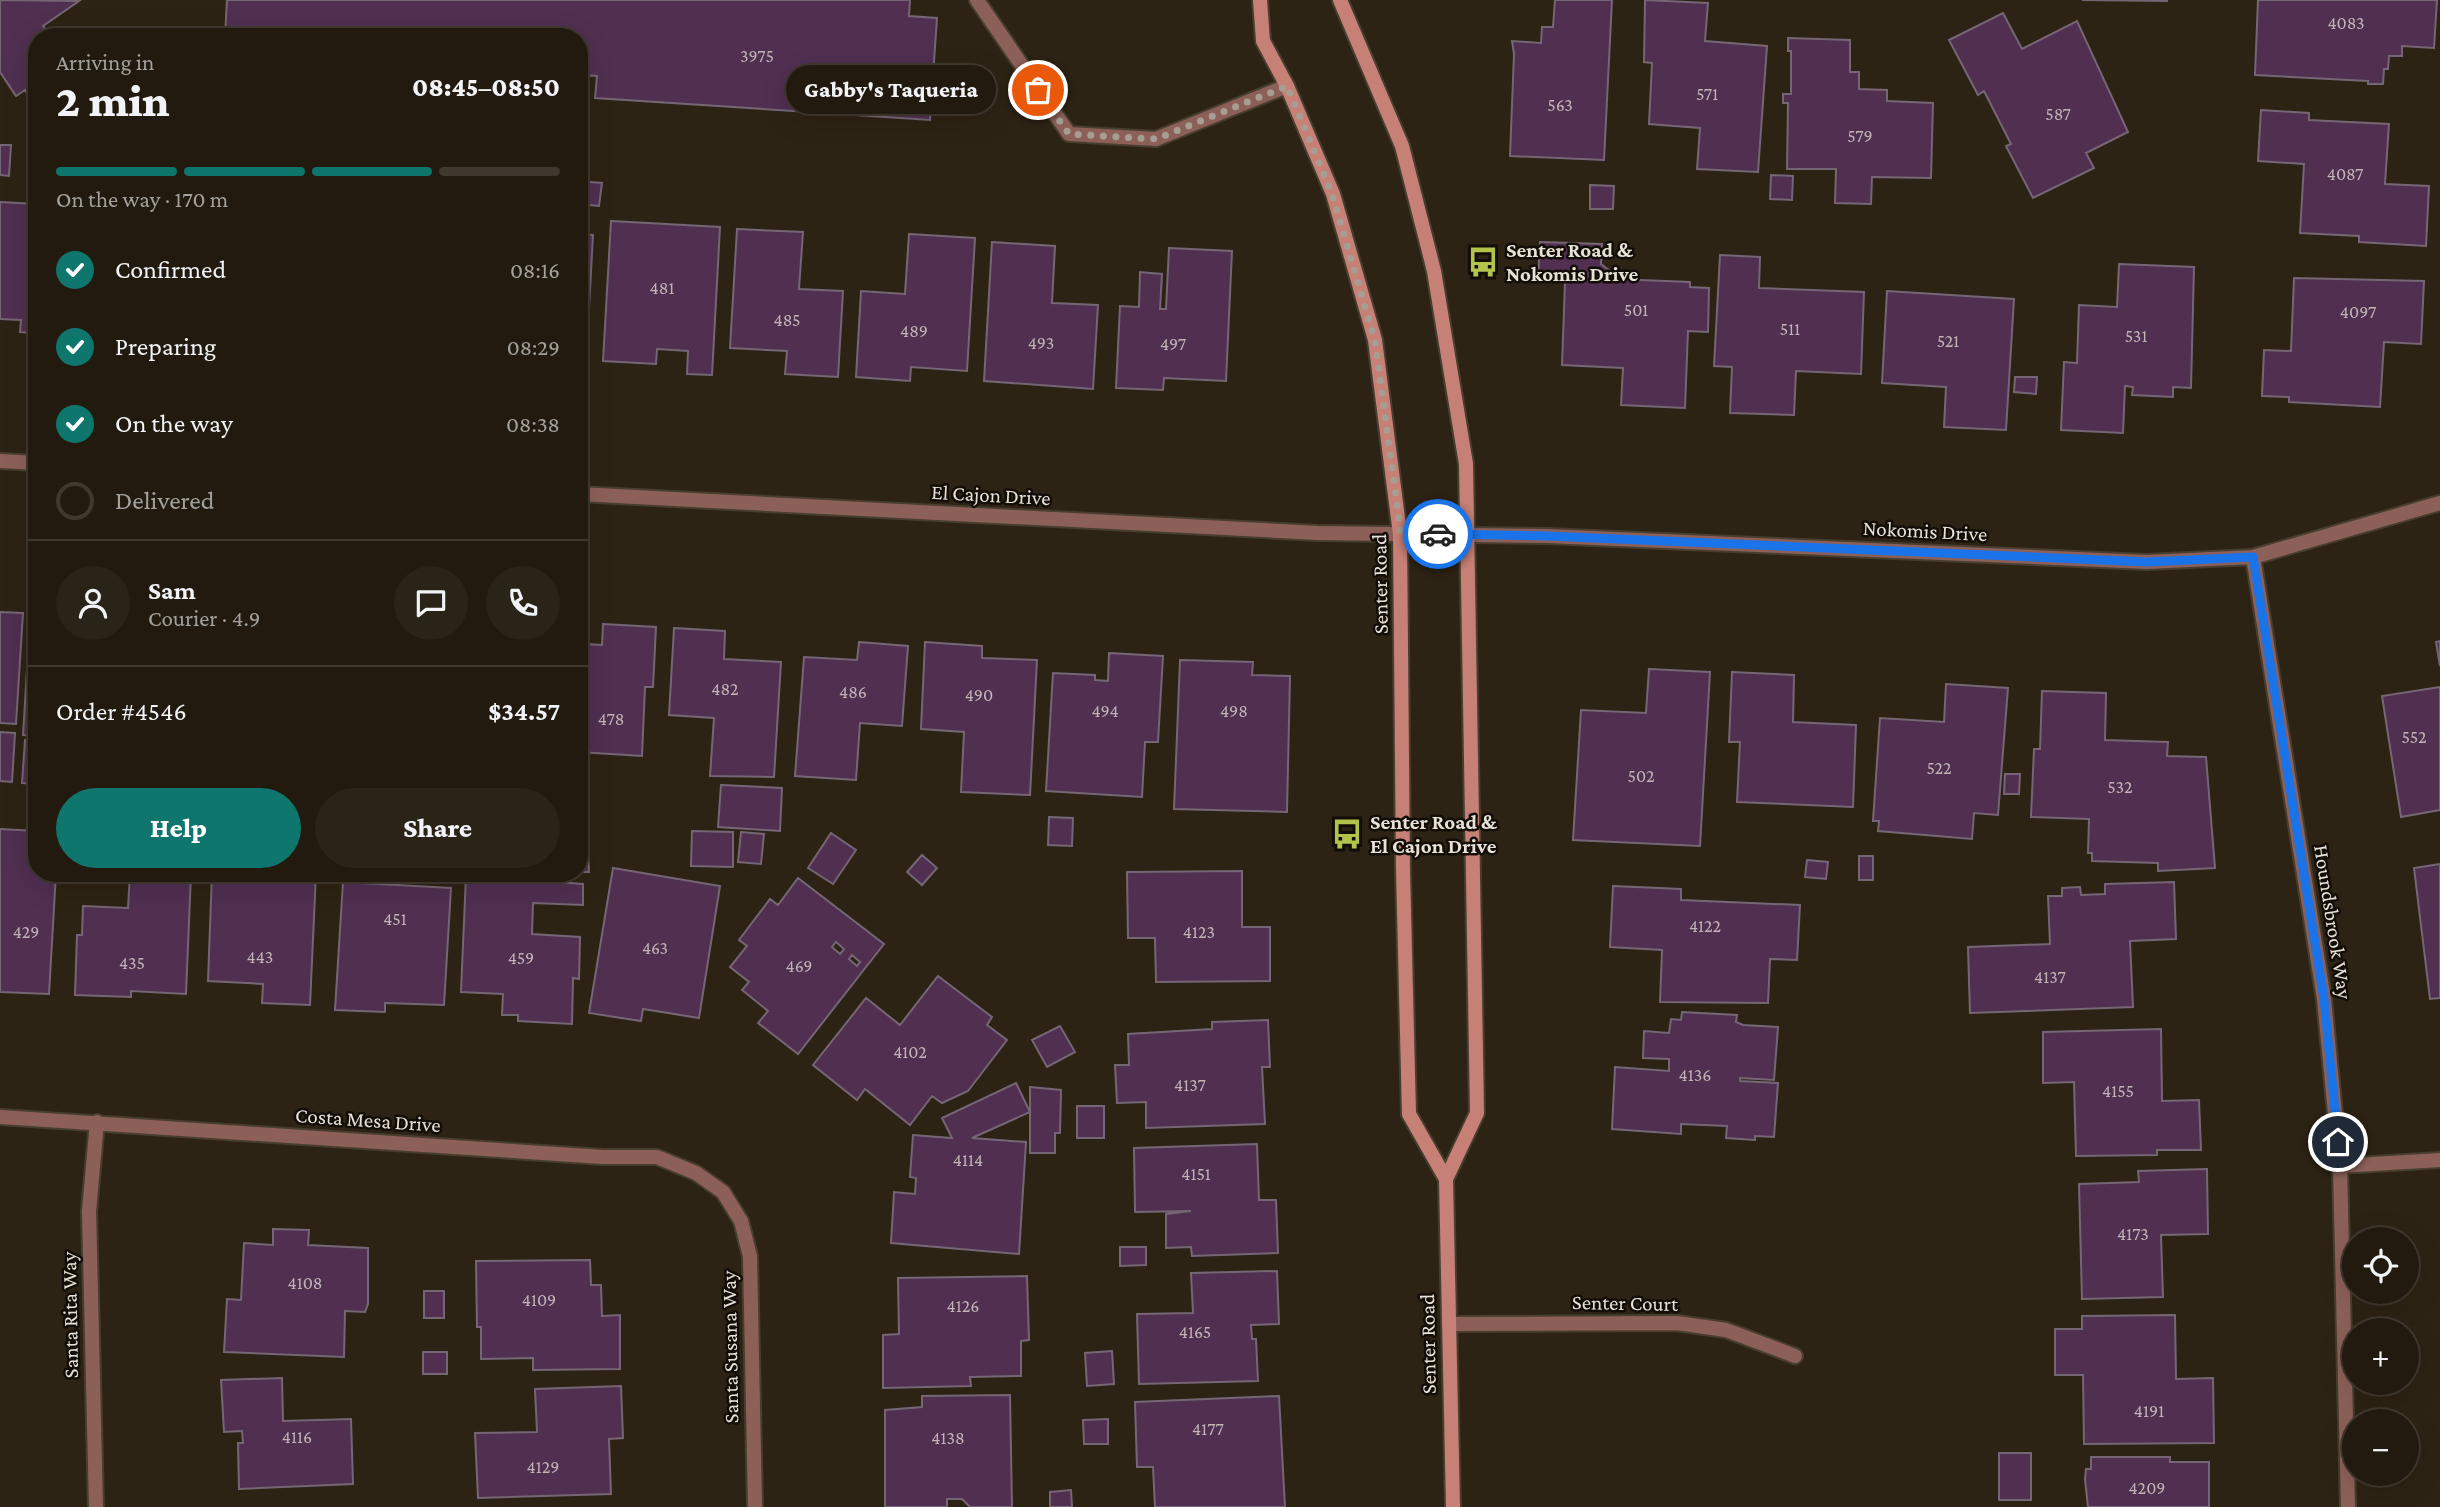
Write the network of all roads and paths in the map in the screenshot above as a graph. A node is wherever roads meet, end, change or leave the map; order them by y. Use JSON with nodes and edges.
{"nodes":[{"id":1,"x":977,"y":0,"type":"edge"},
{"id":2,"x":1260,"y":0,"type":"edge"},
{"id":3,"x":1340,"y":0,"type":"edge"},
{"id":4,"x":1287,"y":86,"type":"junction"},
{"id":5,"x":0,"y":461,"type":"edge"},
{"id":6,"x":28,"y":463,"type":"edge"},
{"id":7,"x":588,"y":494,"type":"edge"},
{"id":8,"x":2440,"y":503,"type":"edge"},
{"id":9,"x":1401,"y":534,"type":"junction"},
{"id":10,"x":1467,"y":535,"type":"junction"},
{"id":11,"x":2253,"y":557,"type":"junction"},
{"id":12,"x":0,"y":1117,"type":"edge"},
{"id":13,"x":97,"y":1122,"type":"junction"},
{"id":14,"x":2440,"y":1160,"type":"edge"},
{"id":15,"x":2340,"y":1166,"type":"junction"},
{"id":16,"x":1446,"y":1179,"type":"junction"},
{"id":17,"x":723,"y":1192,"type":"joint"},
{"id":18,"x":1448,"y":1324,"type":"junction"},
{"id":19,"x":1795,"y":1356,"type":"dead end"},
{"id":20,"x":96,"y":1507,"type":"edge"},
{"id":21,"x":755,"y":1507,"type":"edge"},
{"id":22,"x":1453,"y":1507,"type":"edge"},
{"id":23,"x":2348,"y":1507,"type":"edge"}],
"edges":[{"from":1,"to":4,"type":"street"},
{"from":2,"to":4,"type":"main road","name":"Senter Road"},
{"from":3,"to":10,"type":"main road","name":"Senter Road"},
{"from":4,"to":9,"type":"main road","name":"Senter Road"},
{"from":5,"to":6,"type":"street"},
{"from":7,"to":9,"type":"street","name":"El Cajon Drive"},
{"from":8,"to":11,"type":"street","name":"Nokomis Drive"},
{"from":9,"to":10,"type":"street","name":"Nokomis Drive"},
{"from":9,"to":16,"type":"main road","name":"Senter Road"},
{"from":10,"to":11,"type":"street","name":"Nokomis Drive"},
{"from":10,"to":16,"type":"main road","name":"Senter Road"},
{"from":11,"to":15,"type":"street","name":"Houndsbrook Way"},
{"from":12,"to":13,"type":"street","name":"Costa Mesa Drive"},
{"from":13,"to":17,"type":"street","name":"Costa Mesa Drive"},
{"from":13,"to":20,"type":"street","name":"Santa Rita Way"},
{"from":14,"to":15,"type":"street"},
{"from":15,"to":23,"type":"street","name":"Houndsbrook Way"},
{"from":16,"to":18,"type":"main road","name":"Senter Road"},
{"from":17,"to":21,"type":"street","name":"Santa Susana Way"},
{"from":18,"to":19,"type":"street","name":"Senter Court"},
{"from":18,"to":22,"type":"main road","name":"Senter Road"}]}
